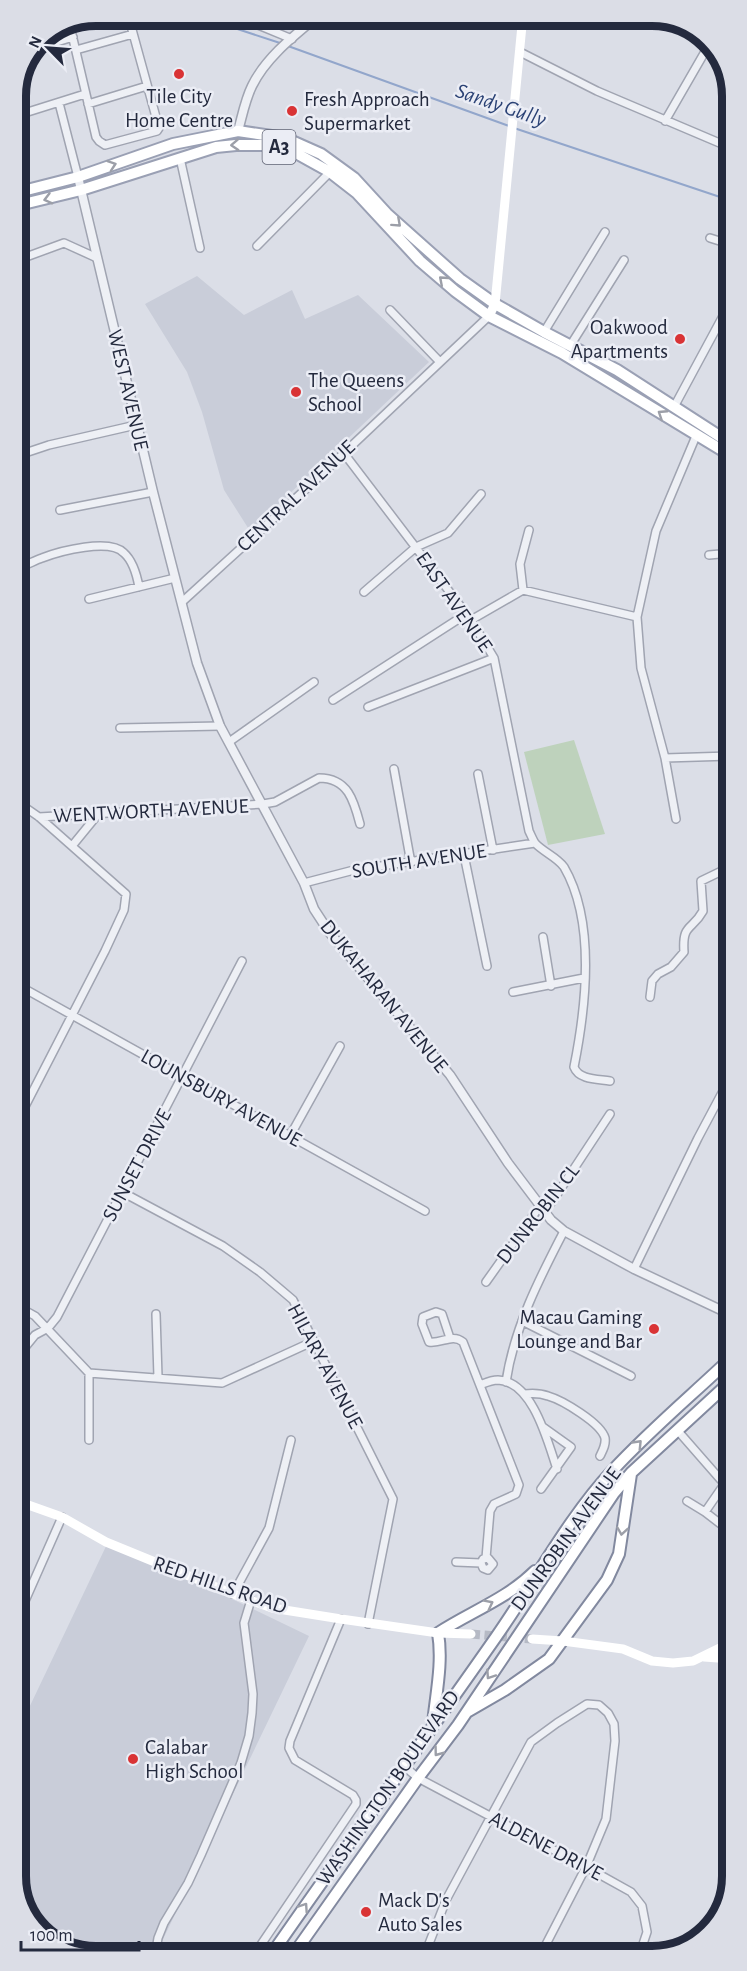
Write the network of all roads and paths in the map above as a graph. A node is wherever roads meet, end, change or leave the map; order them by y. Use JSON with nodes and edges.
{"nodes":[{"id":1,"x":131,"y":26,"type":"edge"},
{"id":2,"x":259,"y":26,"type":"edge"},
{"id":3,"x":307,"y":26,"type":"edge"},
{"id":4,"x":522,"y":26,"type":"edge"},
{"id":5,"x":70,"y":30,"type":"edge"},
{"id":6,"x":133,"y":34,"type":"junction"},
{"id":7,"x":73,"y":38,"type":"junction"},
{"id":8,"x":290,"y":40,"type":"junction"},
{"id":9,"x":47,"y":45,"type":"edge"},
{"id":10,"x":76,"y":50,"type":"junction"},
{"id":11,"x":706,"y":51,"type":"edge"},
{"id":12,"x":520,"y":52,"type":"junction"},
{"id":13,"x":147,"y":86,"type":"junction"},
{"id":14,"x":85,"y":94,"type":"junction"},
{"id":15,"x":59,"y":103,"type":"junction"},
{"id":16,"x":88,"y":104,"type":"junction"},
{"id":17,"x":26,"y":113,"type":"edge"},
{"id":18,"x":665,"y":121,"type":"junction"},
{"id":19,"x":238,"y":131,"type":"junction"},
{"id":20,"x":722,"y":144,"type":"edge"},
{"id":21,"x":180,"y":158,"type":"junction"},
{"id":22,"x":330,"y":171,"type":"junction"},
{"id":23,"x":78,"y":177,"type":"junction"},
{"id":24,"x":81,"y":190,"type":"junction"},
{"id":25,"x":26,"y":191,"type":"edge"},
{"id":26,"x":26,"y":203,"type":"edge"},
{"id":27,"x":605,"y":232,"type":"dead end"},
{"id":28,"x":710,"y":238,"type":"dead end"},
{"id":29,"x":722,"y":242,"type":"edge"},
{"id":30,"x":257,"y":246,"type":"dead end"},
{"id":31,"x":200,"y":248,"type":"dead end"},
{"id":32,"x":26,"y":257,"type":"edge"},
{"id":33,"x":97,"y":258,"type":"junction"},
{"id":34,"x":624,"y":260,"type":"dead end"},
{"id":35,"x":495,"y":304,"type":"junction"},
{"id":36,"x":390,"y":310,"type":"dead end"},
{"id":37,"x":489,"y":316,"type":"junction"},
{"id":38,"x":722,"y":318,"type":"edge"},
{"id":39,"x":544,"y":332,"type":"junction"},
{"id":40,"x":570,"y":346,"type":"junction"},
{"id":41,"x":439,"y":361,"type":"junction"},
{"id":42,"x":674,"y":407,"type":"junction"},
{"id":43,"x":136,"y":424,"type":"junction"},
{"id":44,"x":696,"y":436,"type":"junction"},
{"id":45,"x":722,"y":438,"type":"edge"},
{"id":46,"x":722,"y":451,"type":"edge"},
{"id":47,"x":343,"y":452,"type":"junction"},
{"id":48,"x":26,"y":453,"type":"edge"},
{"id":49,"x":153,"y":492,"type":"junction"},
{"id":50,"x":481,"y":494,"type":"dead end"},
{"id":51,"x":60,"y":510,"type":"dead end"},
{"id":52,"x":529,"y":530,"type":"dead end"},
{"id":53,"x":416,"y":547,"type":"junction"},
{"id":54,"x":722,"y":552,"type":"edge"},
{"id":55,"x":709,"y":555,"type":"dead end"},
{"id":56,"x":26,"y":566,"type":"edge"},
{"id":57,"x":175,"y":578,"type":"junction"},
{"id":58,"x":140,"y":587,"type":"junction"},
{"id":59,"x":522,"y":590,"type":"junction"},
{"id":60,"x":364,"y":592,"type":"dead end"},
{"id":61,"x":89,"y":599,"type":"dead end"},
{"id":62,"x":182,"y":602,"type":"junction"},
{"id":63,"x":637,"y":617,"type":"junction"},
{"id":64,"x":471,"y":620,"type":"junction"},
{"id":65,"x":494,"y":658,"type":"junction"},
{"id":66,"x":314,"y":682,"type":"dead end"},
{"id":67,"x":333,"y":700,"type":"dead end"},
{"id":68,"x":368,"y":707,"type":"dead end"},
{"id":69,"x":220,"y":726,"type":"junction"},
{"id":70,"x":120,"y":729,"type":"dead end"},
{"id":71,"x":230,"y":742,"type":"junction"},
{"id":72,"x":722,"y":756,"type":"edge"},
{"id":73,"x":665,"y":758,"type":"junction"},
{"id":74,"x":394,"y":769,"type":"dead end"},
{"id":75,"x":478,"y":774,"type":"dead end"},
{"id":76,"x":263,"y":804,"type":"junction"},
{"id":77,"x":26,"y":808,"type":"edge"},
{"id":78,"x":99,"y":813,"type":"junction"},
{"id":79,"x":39,"y":817,"type":"junction"},
{"id":80,"x":676,"y":819,"type":"dead end"},
{"id":81,"x":360,"y":824,"type":"dead end"},
{"id":82,"x":535,"y":843,"type":"junction"},
{"id":83,"x":72,"y":846,"type":"junction"},
{"id":84,"x":493,"y":850,"type":"junction"},
{"id":85,"x":464,"y":855,"type":"junction"},
{"id":86,"x":411,"y":863,"type":"junction"},
{"id":87,"x":722,"y":871,"type":"edge"},
{"id":88,"x":304,"y":883,"type":"junction"},
{"id":89,"x":543,"y":937,"type":"dead end"},
{"id":90,"x":242,"y":961,"type":"dead end"},
{"id":91,"x":487,"y":966,"type":"dead end"},
{"id":92,"x":584,"y":978,"type":"junction"},
{"id":93,"x":551,"y":986,"type":"junction"},
{"id":94,"x":26,"y":990,"type":"edge"},
{"id":95,"x":513,"y":992,"type":"dead end"},
{"id":96,"x":650,"y":997,"type":"dead end"},
{"id":97,"x":72,"y":1015,"type":"junction"},
{"id":98,"x":340,"y":1046,"type":"dead end"},
{"id":99,"x":183,"y":1077,"type":"junction"},
{"id":100,"x":610,"y":1081,"type":"dead end"},
{"id":101,"x":722,"y":1093,"type":"edge"},
{"id":102,"x":26,"y":1104,"type":"edge"},
{"id":103,"x":610,"y":1114,"type":"dead end"},
{"id":104,"x":290,"y":1136,"type":"junction"},
{"id":105,"x":122,"y":1192,"type":"junction"},
{"id":106,"x":540,"y":1206,"type":"junction"},
{"id":107,"x":425,"y":1211,"type":"dead end"},
{"id":108,"x":564,"y":1231,"type":"junction"},
{"id":109,"x":634,"y":1269,"type":"junction"},
{"id":110,"x":486,"y":1282,"type":"dead end"},
{"id":111,"x":26,"y":1311,"type":"edge"},
{"id":112,"x":722,"y":1311,"type":"edge"},
{"id":113,"x":156,"y":1314,"type":"dead end"},
{"id":114,"x":522,"y":1321,"type":"junction"},
{"id":115,"x":48,"y":1328,"type":"junction"},
{"id":116,"x":450,"y":1338,"type":"junction"},
{"id":117,"x":314,"y":1341,"type":"junction"},
{"id":118,"x":26,"y":1346,"type":"edge"},
{"id":119,"x":722,"y":1366,"type":"edge"},
{"id":120,"x":89,"y":1373,"type":"junction"},
{"id":121,"x":631,"y":1376,"type":"dead end"},
{"id":122,"x":158,"y":1377,"type":"junction"},
{"id":123,"x":506,"y":1382,"type":"junction"},
{"id":124,"x":480,"y":1385,"type":"junction"},
{"id":125,"x":722,"y":1389,"type":"edge"},
{"id":126,"x":524,"y":1394,"type":"junction"},
{"id":127,"x":543,"y":1427,"type":"junction"},
{"id":128,"x":678,"y":1431,"type":"junction"},
{"id":129,"x":89,"y":1440,"type":"dead end"},
{"id":130,"x":291,"y":1440,"type":"dead end"},
{"id":131,"x":600,"y":1456,"type":"dead end"},
{"id":132,"x":557,"y":1469,"type":"junction"},
{"id":133,"x":631,"y":1473,"type":"junction"},
{"id":134,"x":722,"y":1481,"type":"joint"},
{"id":135,"x":541,"y":1489,"type":"dead end"},
{"id":136,"x":687,"y":1501,"type":"dead end"},
{"id":137,"x":26,"y":1504,"type":"edge"},
{"id":138,"x":705,"y":1512,"type":"junction"},
{"id":139,"x":62,"y":1517,"type":"junction"},
{"id":140,"x":722,"y":1525,"type":"edge"},
{"id":141,"x":550,"y":1556,"type":"junction"},
{"id":142,"x":456,"y":1562,"type":"dead end"},
{"id":143,"x":233,"y":1594,"type":"junction"},
{"id":144,"x":26,"y":1599,"type":"edge"},
{"id":145,"x":251,"y":1600,"type":"junction"},
{"id":146,"x":341,"y":1620,"type":"junction"},
{"id":147,"x":506,"y":1622,"type":"joint"},
{"id":148,"x":368,"y":1624,"type":"junction"},
{"id":149,"x":524,"y":1628,"type":"joint"},
{"id":150,"x":438,"y":1633,"type":"junction"},
{"id":151,"x":471,"y":1634,"type":"tunnel mouth"},
{"id":152,"x":532,"y":1639,"type":"tunnel mouth"},
{"id":153,"x":563,"y":1641,"type":"junction"},
{"id":154,"x":722,"y":1647,"type":"edge"},
{"id":155,"x":702,"y":1657,"type":"junction"},
{"id":156,"x":722,"y":1658,"type":"edge"},
{"id":157,"x":466,"y":1713,"type":"junction"},
{"id":158,"x":432,"y":1726,"type":"junction"},
{"id":159,"x":404,"y":1766,"type":"junction"},
{"id":160,"x":418,"y":1778,"type":"junction"},
{"id":161,"x":491,"y":1816,"type":"junction"},
{"id":162,"x":586,"y":1867,"type":"junction"},
{"id":163,"x":157,"y":1945,"type":"edge"},
{"id":164,"x":261,"y":1945,"type":"edge"},
{"id":165,"x":278,"y":1945,"type":"edge"},
{"id":166,"x":300,"y":1945,"type":"edge"},
{"id":167,"x":428,"y":1946,"type":"edge"},
{"id":168,"x":545,"y":1946,"type":"edge"},
{"id":169,"x":642,"y":1946,"type":"edge"}],
"edges":[{"from":1,"to":6,"type":"street"},
{"from":2,"to":8,"type":"street"},
{"from":3,"to":8,"type":"street"},
{"from":4,"to":12,"type":"main road"},
{"from":5,"to":7,"type":"street"},
{"from":6,"to":10,"type":"street"},
{"from":6,"to":13,"type":"street"},
{"from":7,"to":9,"type":"street"},
{"from":7,"to":10,"type":"street"},
{"from":8,"to":19,"type":"street"},
{"from":10,"to":14,"type":"street"},
{"from":11,"to":18,"type":"street"},
{"from":12,"to":18,"type":"street"},
{"from":12,"to":35,"type":"main road"},
{"from":13,"to":16,"type":"street"},
{"from":13,"to":16,"type":"street"},
{"from":14,"to":15,"type":"street"},
{"from":14,"to":16,"type":"street"},
{"from":15,"to":17,"type":"street"},
{"from":15,"to":23,"type":"street"},
{"from":18,"to":20,"type":"street"},
{"from":23,"to":19,"type":"main road","number":"A3","one_way":true},
{"from":19,"to":35,"type":"main road","number":"A3","one_way":true},
{"from":22,"to":21,"type":"main road","number":"A3","one_way":true},
{"from":21,"to":24,"type":"main road","number":"A3"},
{"from":21,"to":31,"type":"street"},
{"from":22,"to":30,"type":"street"},
{"from":37,"to":22,"type":"main road","number":"A3","one_way":true},
{"from":23,"to":24,"type":"street","name":"WEST AVENUE"},
{"from":23,"to":25,"type":"main road","number":"A3"},
{"from":24,"to":26,"type":"main road","number":"A3","one_way":true},
{"from":24,"to":33,"type":"street","name":"WEST AVENUE"},
{"from":27,"to":39,"type":"street"},
{"from":28,"to":29,"type":"street"},
{"from":32,"to":33,"type":"street"},
{"from":33,"to":43,"type":"street","name":"WEST AVENUE"},
{"from":34,"to":40,"type":"street"},
{"from":35,"to":37,"type":"main road"},
{"from":35,"to":39,"type":"main road","number":"A3"},
{"from":36,"to":41,"type":"street"},
{"from":37,"to":41,"type":"street","name":"CENTRAL AVENUE"},
{"from":44,"to":37,"type":"main road","number":"A3","one_way":true},
{"from":38,"to":42,"type":"street"},
{"from":39,"to":40,"type":"main road","number":"A3"},
{"from":40,"to":42,"type":"main road","number":"A3"},
{"from":41,"to":47,"type":"street","name":"CENTRAL AVENUE"},
{"from":42,"to":45,"type":"main road","number":"A3"},
{"from":43,"to":48,"type":"street"},
{"from":43,"to":49,"type":"street","name":"WEST AVENUE"},
{"from":44,"to":46,"type":"main road","number":"A3"},
{"from":44,"to":63,"type":"street"},
{"from":47,"to":53,"type":"street","name":"EAST AVENUE"},
{"from":47,"to":62,"type":"street","name":"CENTRAL AVENUE"},
{"from":49,"to":51,"type":"street"},
{"from":49,"to":57,"type":"street","name":"WEST AVENUE"},
{"from":50,"to":53,"type":"street"},
{"from":52,"to":59,"type":"street"},
{"from":53,"to":60,"type":"street"},
{"from":53,"to":64,"type":"street","name":"EAST AVENUE"},
{"from":54,"to":55,"type":"street"},
{"from":56,"to":58,"type":"street"},
{"from":57,"to":58,"type":"street"},
{"from":57,"to":62,"type":"street","name":"WEST AVENUE"},
{"from":58,"to":61,"type":"street"},
{"from":59,"to":63,"type":"street"},
{"from":59,"to":64,"type":"street"},
{"from":62,"to":69,"type":"street","name":"DUKAHARAN AVENUE"},
{"from":63,"to":73,"type":"street"},
{"from":64,"to":65,"type":"street","name":"EAST AVENUE"},
{"from":64,"to":67,"type":"street"},
{"from":65,"to":68,"type":"street"},
{"from":65,"to":82,"type":"street","name":"EAST AVENUE"},
{"from":66,"to":71,"type":"street"},
{"from":69,"to":70,"type":"street"},
{"from":69,"to":71,"type":"street","name":"DUKAHARAN AVENUE"},
{"from":71,"to":76,"type":"street","name":"DUKAHARAN AVENUE"},
{"from":72,"to":73,"type":"street"},
{"from":73,"to":80,"type":"street"},
{"from":74,"to":86,"type":"street"},
{"from":75,"to":84,"type":"street"},
{"from":76,"to":78,"type":"street","name":"WENTWORTH AVENUE"},
{"from":76,"to":81,"type":"street","name":"WENTWORTH AVENUE"},
{"from":76,"to":88,"type":"street","name":"DUKAHARAN AVENUE"},
{"from":77,"to":79,"type":"street"},
{"from":78,"to":79,"type":"street","name":"WENTWORTH AVENUE"},
{"from":78,"to":83,"type":"street"},
{"from":79,"to":83,"type":"street"},
{"from":82,"to":84,"type":"street","name":"SOUTH AVENUE"},
{"from":82,"to":92,"type":"street"},
{"from":83,"to":97,"type":"street"},
{"from":84,"to":85,"type":"street","name":"SOUTH AVENUE"},
{"from":85,"to":86,"type":"street","name":"SOUTH AVENUE"},
{"from":85,"to":91,"type":"street"},
{"from":86,"to":88,"type":"street","name":"SOUTH AVENUE"},
{"from":87,"to":96,"type":"street"},
{"from":88,"to":106,"type":"street","name":"DUKAHARAN AVENUE"},
{"from":89,"to":93,"type":"street"},
{"from":90,"to":99,"type":"street","name":"SUNSET DRIVE"},
{"from":92,"to":93,"type":"street"},
{"from":92,"to":100,"type":"street"},
{"from":93,"to":95,"type":"street"},
{"from":94,"to":97,"type":"street","name":"LOUNSBURY AVENUE"},
{"from":97,"to":99,"type":"street","name":"LOUNSBURY AVENUE"},
{"from":97,"to":102,"type":"street"},
{"from":98,"to":104,"type":"street"},
{"from":99,"to":104,"type":"street","name":"LOUNSBURY AVENUE"},
{"from":99,"to":105,"type":"street","name":"SUNSET DRIVE"},
{"from":101,"to":109,"type":"street"},
{"from":103,"to":106,"type":"street","name":"DUNROBIN CL"},
{"from":104,"to":107,"type":"street","name":"LOUNSBURY AVENUE"},
{"from":105,"to":115,"type":"street","name":"SUNSET DRIVE"},
{"from":105,"to":117,"type":"street","name":"HILARY AVENUE"},
{"from":106,"to":108,"type":"street","name":"DUKAHARAN AVENUE"},
{"from":106,"to":110,"type":"street","name":"DUNROBIN CL"},
{"from":108,"to":109,"type":"street","name":"DUKAHARAN AVENUE"},
{"from":108,"to":114,"type":"street"},
{"from":109,"to":112,"type":"street","name":"DUKAHARAN AVENUE"},
{"from":111,"to":115,"type":"street"},
{"from":113,"to":122,"type":"street"},
{"from":114,"to":121,"type":"street"},
{"from":114,"to":123,"type":"street"},
{"from":115,"to":118,"type":"street","name":"SUNSET DRIVE"},
{"from":115,"to":120,"type":"street"},
{"from":116,"to":116,"type":"street"},
{"from":116,"to":124,"type":"street"},
{"from":117,"to":122,"type":"street"},
{"from":117,"to":148,"type":"street","name":"HILARY AVENUE"},
{"from":141,"to":119,"type":"main road","name":"DUNROBIN AVENUE","one_way":true},
{"from":120,"to":122,"type":"street"},
{"from":120,"to":129,"type":"street"},
{"from":123,"to":124,"type":"street"},
{"from":123,"to":126,"type":"street"},
{"from":124,"to":142,"type":"street"},
{"from":125,"to":128,"type":"main road","name":"DUNROBIN AVENUE"},
{"from":126,"to":127,"type":"street"},
{"from":126,"to":131,"type":"street"},
{"from":127,"to":132,"type":"street"},
{"from":127,"to":132,"type":"street"},
{"from":128,"to":133,"type":"main road","name":"DUNROBIN AVENUE"},
{"from":128,"to":134,"type":"street"},
{"from":130,"to":143,"type":"street"},
{"from":132,"to":135,"type":"street"},
{"from":133,"to":149,"type":"main road","name":"DUNROBIN AVENUE"},
{"from":133,"to":153,"type":"main road","one_way":true},
{"from":134,"to":138,"type":"street"},
{"from":136,"to":138,"type":"street"},
{"from":137,"to":139,"type":"main road","name":"RED HILLS ROAD"},
{"from":138,"to":140,"type":"street"},
{"from":139,"to":143,"type":"main road","name":"RED HILLS ROAD"},
{"from":139,"to":144,"type":"street"},
{"from":141,"to":147,"type":"main road","name":"DUNROBIN AVENUE"},
{"from":150,"to":141,"type":"main road","one_way":true},
{"from":143,"to":145,"type":"main road","name":"RED HILLS ROAD"},
{"from":145,"to":146,"type":"main road","name":"RED HILLS ROAD"},
{"from":145,"to":163,"type":"street"},
{"from":146,"to":148,"type":"main road","name":"RED HILLS ROAD"},
{"from":146,"to":164,"type":"street"},
{"from":147,"to":158,"type":"main road","name":"WASHINGTON BOULEVARD"},
{"from":148,"to":150,"type":"main road","name":"RED HILLS ROAD"},
{"from":149,"to":157,"type":"main road","name":"WASHINGTON BOULEVARD","one_way":true},
{"from":150,"to":151,"type":"main road","name":"RED HILLS ROAD"},
{"from":150,"to":158,"type":"main road"},
{"from":152,"to":153,"type":"main road"},
{"from":153,"to":155,"type":"main road"},
{"from":153,"to":157,"type":"main road"},
{"from":154,"to":155,"type":"main road"},
{"from":155,"to":156,"type":"main road"},
{"from":157,"to":160,"type":"main road","name":"WASHINGTON BOULEVARD","one_way":true},
{"from":158,"to":159,"type":"main road","name":"WASHINGTON BOULEVARD"},
{"from":159,"to":160,"type":"street","name":"ALDENE DRIVE"},
{"from":165,"to":159,"type":"main road","name":"WASHINGTON BOULEVARD","one_way":true},
{"from":160,"to":161,"type":"street","name":"ALDENE DRIVE"},
{"from":160,"to":166,"type":"main road","name":"WASHINGTON BOULEVARD"},
{"from":161,"to":162,"type":"street","name":"ALDENE DRIVE"},
{"from":161,"to":162,"type":"street"},
{"from":161,"to":167,"type":"street"},
{"from":162,"to":168,"type":"street"},
{"from":162,"to":169,"type":"street","name":"ALDENE DRIVE"}]}
